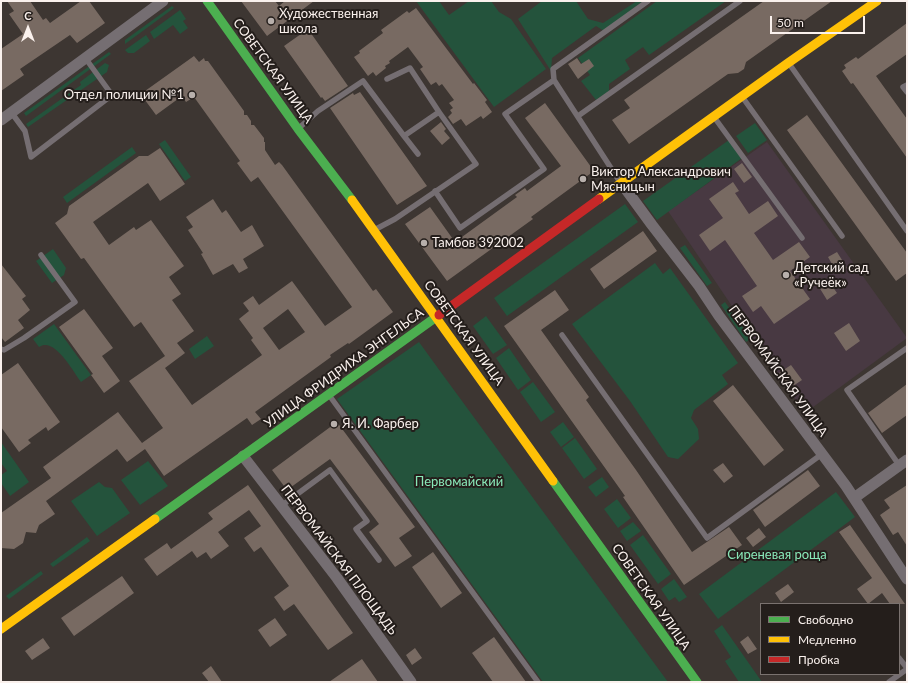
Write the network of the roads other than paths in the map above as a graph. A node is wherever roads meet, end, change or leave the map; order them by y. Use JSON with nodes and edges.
{"nodes":[{"id":1,"x":164,"y":1,"type":"edge"},
{"id":2,"x":207,"y":1,"type":"edge"},
{"id":3,"x":648,"y":1,"type":"edge"},
{"id":4,"x":740,"y":1,"type":"edge"},
{"id":5,"x":877,"y":1,"type":"edge"},
{"id":6,"x":86,"y":59,"type":"junction"},
{"id":7,"x":788,"y":63,"type":"junction"},
{"id":8,"x":388,"y":79,"type":"dead end"},
{"id":9,"x":554,"y":80,"type":"junction"},
{"id":10,"x":907,"y":85,"type":"edge"},
{"id":11,"x":907,"y":92,"type":"edge"},
{"id":12,"x":742,"y":96,"type":"junction"},
{"id":13,"x":11,"y":112,"type":"junction"},
{"id":14,"x":440,"y":112,"type":"junction"},
{"id":15,"x":578,"y":116,"type":"junction"},
{"id":16,"x":713,"y":117,"type":"junction"},
{"id":17,"x":1,"y":120,"type":"edge"},
{"id":18,"x":298,"y":128,"type":"junction"},
{"id":19,"x":404,"y":136,"type":"junction"},
{"id":20,"x":418,"y":154,"type":"dead end"},
{"id":21,"x":622,"y":184,"type":"junction"},
{"id":22,"x":435,"y":191,"type":"junction"},
{"id":23,"x":374,"y":230,"type":"junction"},
{"id":24,"x":907,"y":231,"type":"edge"},
{"id":25,"x":842,"y":236,"type":"dead end"},
{"id":26,"x":802,"y":238,"type":"dead end"},
{"id":27,"x":41,"y":255,"type":"dead end"},
{"id":28,"x":436,"y":317,"type":"junction"},
{"id":29,"x":562,"y":335,"type":"dead end"},
{"id":30,"x":907,"y":348,"type":"edge"},
{"id":31,"x":1,"y":349,"type":"edge"},
{"id":32,"x":329,"y":395,"type":"junction"},
{"id":33,"x":822,"y":454,"type":"junction"},
{"id":34,"x":243,"y":456,"type":"junction"},
{"id":35,"x":903,"y":463,"type":"edge"},
{"id":36,"x":854,"y":498,"type":"junction"},
{"id":37,"x":281,"y":506,"type":"junction"},
{"id":38,"x":379,"y":560,"type":"dead end"},
{"id":39,"x":907,"y":578,"type":"edge"},
{"id":40,"x":1,"y":629,"type":"edge"},
{"id":41,"x":900,"y":659,"type":"edge"},
{"id":42,"x":907,"y":668,"type":"edge"},
{"id":43,"x":898,"y":675,"type":"edge"},
{"id":44,"x":411,"y":682,"type":"edge"},
{"id":45,"x":538,"y":682,"type":"edge"},
{"id":46,"x":696,"y":682,"type":"edge"},
{"id":47,"x":889,"y":682,"type":"edge"}],
"edges":[{"from":1,"to":6,"type":"street"},
{"from":2,"to":18,"type":"street","name":"СОВЕТСКАЯ УЛИЦА"},
{"from":3,"to":9,"type":"lane"},
{"from":4,"to":15,"type":"lane"},
{"from":5,"to":7,"type":"street","name":"УЛИЦА ФРИДРИХА ЭНГЕЛЬСА"},
{"from":6,"to":13,"type":"street"},
{"from":6,"to":13,"type":"lane"},
{"from":7,"to":12,"type":"street","name":"УЛИЦА ФРИДРИХА ЭНГЕЛЬСА"},
{"from":7,"to":24,"type":"lane"},
{"from":8,"to":14,"type":"lane"},
{"from":9,"to":15,"type":"lane"},
{"from":9,"to":22,"type":"lane"},
{"from":10,"to":11,"type":"lane"},
{"from":12,"to":16,"type":"street","name":"УЛИЦА ФРИДРИХА ЭНГЕЛЬСА"},
{"from":12,"to":25,"type":"lane"},
{"from":13,"to":17,"type":"street"},
{"from":14,"to":19,"type":"lane"},
{"from":14,"to":22,"type":"lane"},
{"from":15,"to":21,"type":"lane"},
{"from":16,"to":21,"type":"street","name":"УЛИЦА ФРИДРИХА ЭНГЕЛЬСА"},
{"from":16,"to":26,"type":"lane"},
{"from":18,"to":19,"type":"lane"},
{"from":18,"to":23,"type":"street","name":"СОВЕТСКАЯ УЛИЦА"},
{"from":19,"to":20,"type":"lane"},
{"from":21,"to":28,"type":"street","name":"УЛИЦА ФРИДРИХА ЭНГЕЛЬСА"},
{"from":21,"to":33,"type":"street","name":"ПЕРВОМАЙСКАЯ УЛИЦА"},
{"from":22,"to":23,"type":"lane"},
{"from":23,"to":28,"type":"street","name":"СОВЕТСКАЯ УЛИЦА"},
{"from":27,"to":31,"type":"lane"},
{"from":28,"to":32,"type":"street","name":"УЛИЦА ФРИДРИХА ЭНГЕЛЬСА"},
{"from":28,"to":46,"type":"street","name":"СОВЕТСКАЯ УЛИЦА"},
{"from":29,"to":33,"type":"lane"},
{"from":30,"to":35,"type":"lane"},
{"from":32,"to":34,"type":"street","name":"УЛИЦА ФРИДРИХА ЭНГЕЛЬСА"},
{"from":32,"to":45,"type":"lane"},
{"from":33,"to":36,"type":"street","name":"ПЕРВОМАЙСКАЯ УЛИЦА"},
{"from":34,"to":37,"type":"street","name":"ПЕРВОМАЙСКАЯ ПЛОЩАДЬ"},
{"from":34,"to":40,"type":"street","name":"УЛИЦА ФРИДРИХА ЭНГЕЛЬСА"},
{"from":35,"to":36,"type":"street"},
{"from":36,"to":39,"type":"street","name":"ПЕРВОМАЙСКАЯ УЛИЦА"},
{"from":37,"to":38,"type":"lane"},
{"from":37,"to":44,"type":"street","name":"ПЕРВОМАЙСКАЯ ПЛОЩАДЬ"},
{"from":41,"to":42,"type":"lane"},
{"from":43,"to":47,"type":"lane"}]}
